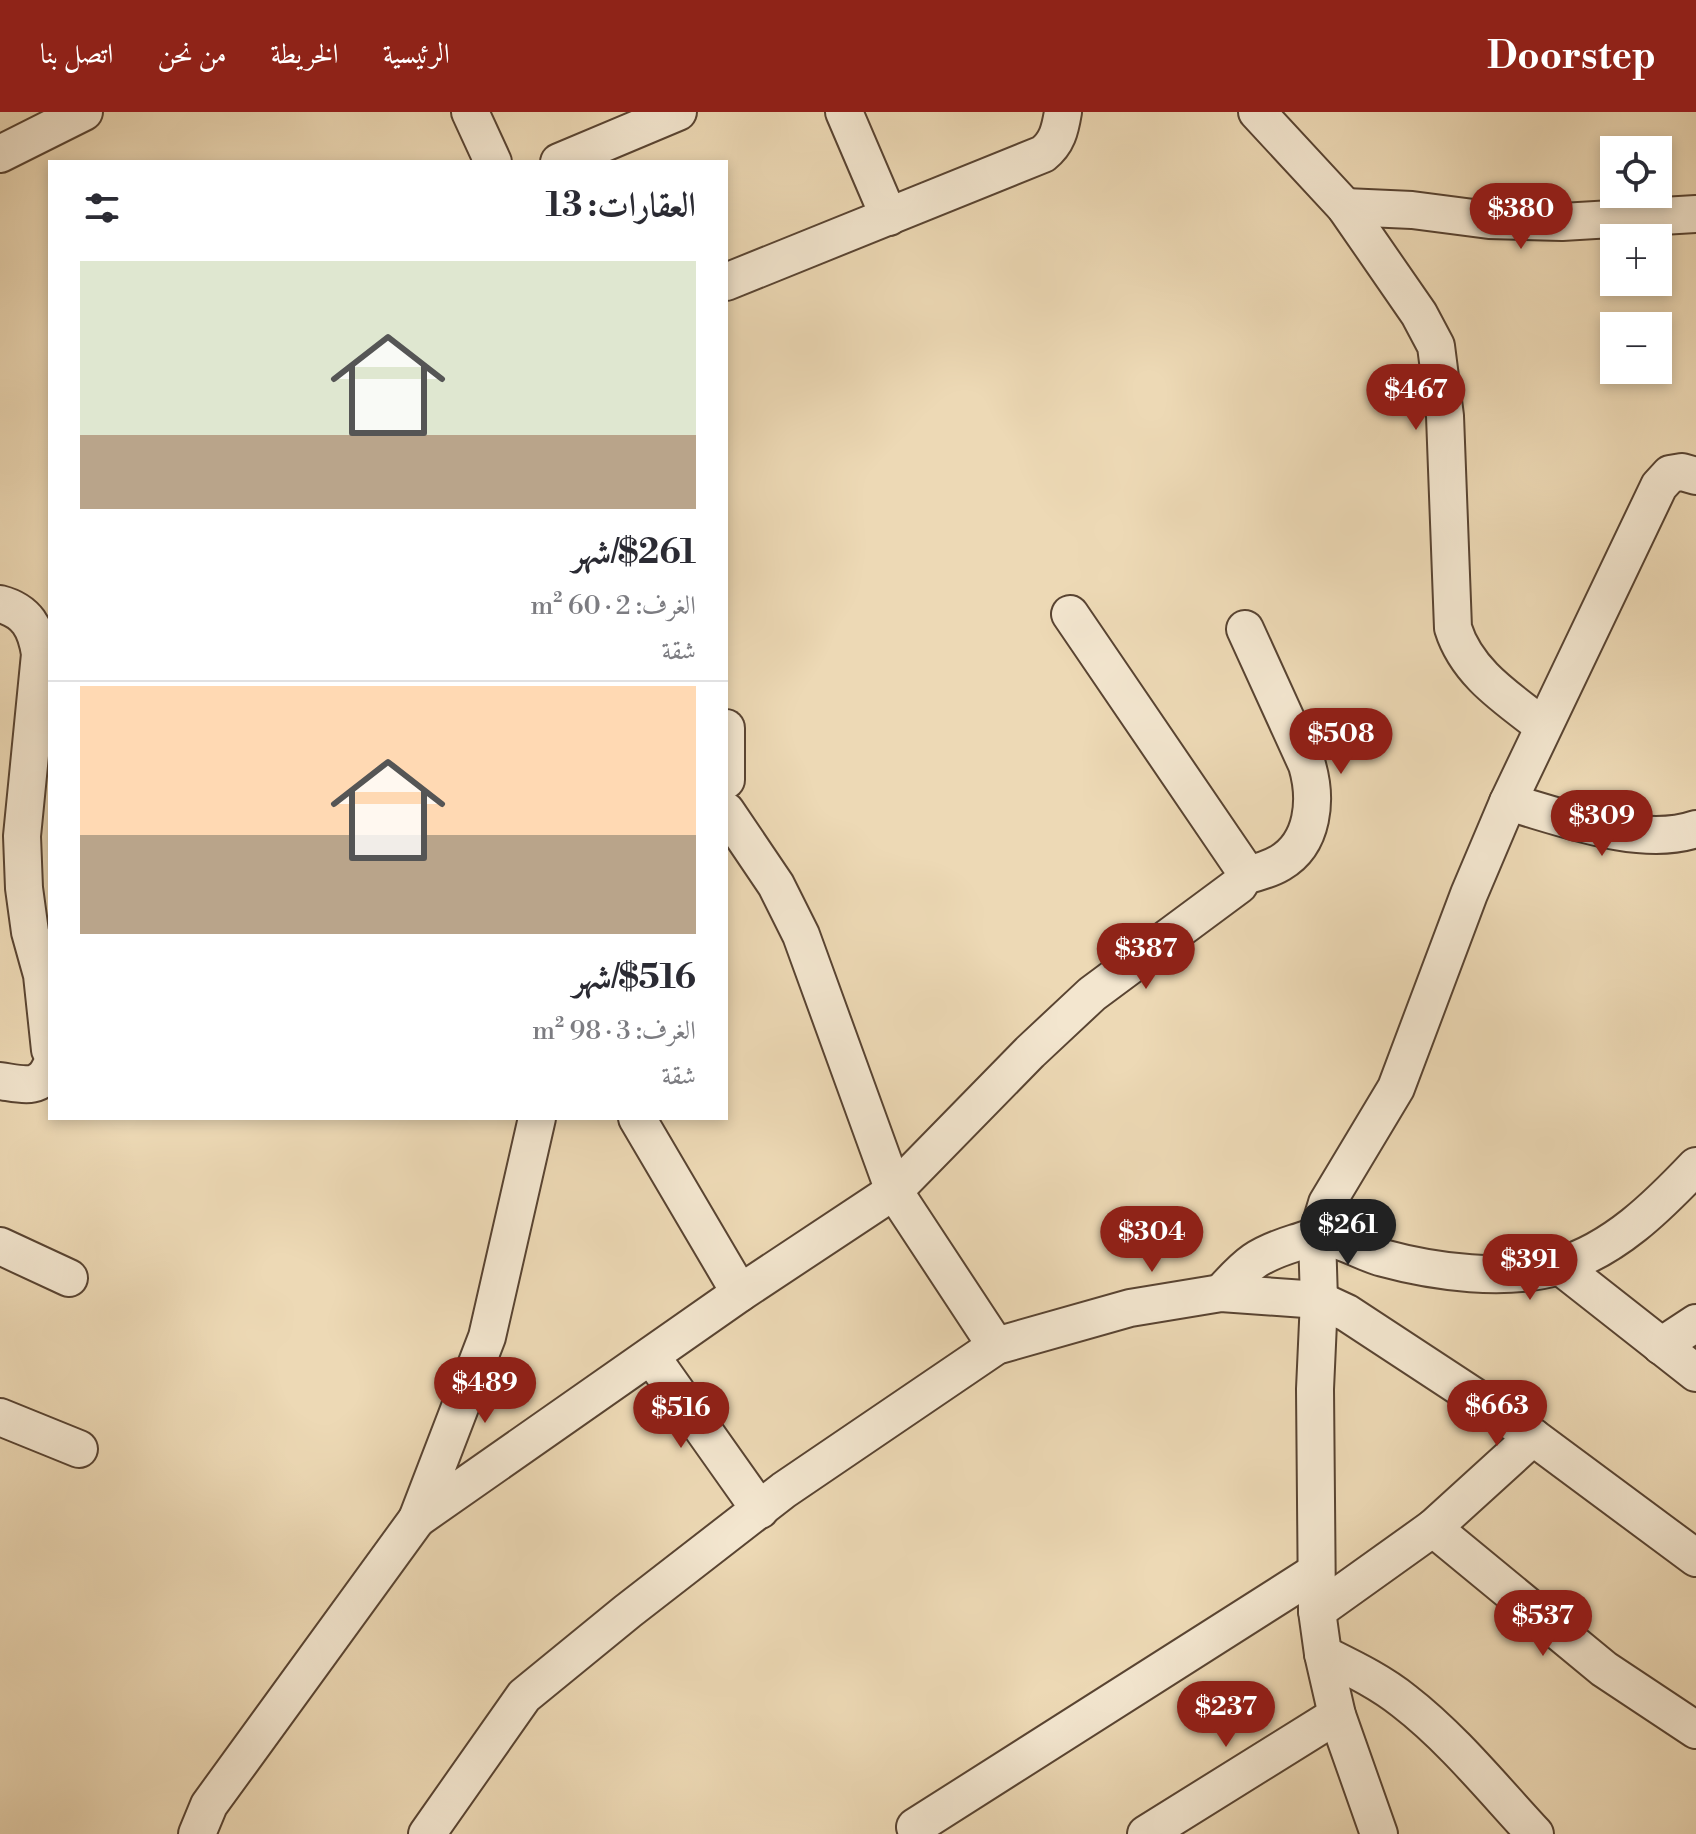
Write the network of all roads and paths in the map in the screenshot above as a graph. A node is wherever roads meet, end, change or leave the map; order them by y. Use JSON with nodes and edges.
{"nodes":[{"id":1,"x":84,"y":112,"type":"edge"},
{"id":2,"x":470,"y":112,"type":"edge"},
{"id":3,"x":678,"y":112,"type":"edge"},
{"id":4,"x":844,"y":112,"type":"edge"},
{"id":5,"x":1063,"y":112,"type":"edge"},
{"id":6,"x":1257,"y":112,"type":"edge"},
{"id":7,"x":0,"y":154,"type":"edge"},
{"id":8,"x":492,"y":160,"type":"edge"},
{"id":9,"x":564,"y":160,"type":"edge"},
{"id":10,"x":1345,"y":207,"type":"junction"},
{"id":11,"x":1696,"y":214,"type":"edge"},
{"id":12,"x":889,"y":217,"type":"junction"},
{"id":13,"x":728,"y":281,"type":"edge"},
{"id":14,"x":1696,"y":476,"type":"edge"},
{"id":15,"x":0,"y":604,"type":"edge"},
{"id":16,"x":1070,"y":614,"type":"dead end"},
{"id":17,"x":1245,"y":629,"type":"dead end"},
{"id":18,"x":1543,"y":726,"type":"junction"},
{"id":19,"x":1508,"y":802,"type":"junction"},
{"id":20,"x":728,"y":814,"type":"edge"},
{"id":21,"x":1696,"y":829,"type":"edge"},
{"id":22,"x":11,"y":835,"type":"edge"},
{"id":23,"x":1244,"y":876,"type":"junction"},
{"id":24,"x":48,"y":1031,"type":"edge"},
{"id":25,"x":48,"y":1072,"type":"edge"},
{"id":26,"x":0,"y":1081,"type":"edge"},
{"id":27,"x":537,"y":1120,"type":"edge"},
{"id":28,"x":638,"y":1120,"type":"edge"},
{"id":29,"x":1696,"y":1166,"type":"edge"},
{"id":30,"x":894,"y":1191,"type":"junction"},
{"id":31,"x":1317,"y":1236,"type":"junction"},
{"id":32,"x":0,"y":1246,"type":"edge"},
{"id":33,"x":1560,"y":1266,"type":"junction"},
{"id":34,"x":69,"y":1278,"type":"dead end"},
{"id":35,"x":740,"y":1293,"type":"junction"},
{"id":36,"x":1221,"y":1293,"type":"junction"},
{"id":37,"x":1319,"y":1300,"type":"junction"},
{"id":38,"x":1696,"y":1323,"type":"edge"},
{"id":39,"x":996,"y":1346,"type":"junction"},
{"id":40,"x":1661,"y":1346,"type":"junction"},
{"id":41,"x":651,"y":1356,"type":"junction"},
{"id":42,"x":1696,"y":1373,"type":"edge"},
{"id":43,"x":0,"y":1417,"type":"edge"},
{"id":44,"x":1533,"y":1437,"type":"junction"},
{"id":45,"x":79,"y":1449,"type":"dead end"},
{"id":46,"x":760,"y":1510,"type":"junction"},
{"id":47,"x":417,"y":1519,"type":"junction"},
{"id":48,"x":1433,"y":1528,"type":"junction"},
{"id":49,"x":1696,"y":1558,"type":"edge"},
{"id":50,"x":1316,"y":1572,"type":"junction"},
{"id":51,"x":1317,"y":1611,"type":"junction"},
{"id":52,"x":1323,"y":1654,"type":"junction"},
{"id":53,"x":1337,"y":1715,"type":"junction"},
{"id":54,"x":1696,"y":1730,"type":"edge"},
{"id":55,"x":915,"y":1827,"type":"dead end"},
{"id":56,"x":197,"y":1834,"type":"edge"},
{"id":57,"x":427,"y":1834,"type":"edge"},
{"id":58,"x":1146,"y":1834,"type":"edge"},
{"id":59,"x":1379,"y":1834,"type":"edge"},
{"id":60,"x":1535,"y":1834,"type":"edge"}],
"edges":[{"from":1,"to":7,"type":"street"},
{"from":2,"to":8,"type":"street"},
{"from":3,"to":9,"type":"street"},
{"from":4,"to":12,"type":"street"},
{"from":5,"to":12,"type":"street"},
{"from":6,"to":10,"type":"street"},
{"from":10,"to":11,"type":"street"},
{"from":10,"to":18,"type":"street"},
{"from":12,"to":13,"type":"street"},
{"from":14,"to":18,"type":"street"},
{"from":15,"to":22,"type":"street"},
{"from":16,"to":23,"type":"street"},
{"from":17,"to":23,"type":"street"},
{"from":18,"to":19,"type":"street"},
{"from":19,"to":21,"type":"street"},
{"from":19,"to":31,"type":"street"},
{"from":20,"to":30,"type":"street"},
{"from":22,"to":24,"type":"street"},
{"from":23,"to":30,"type":"street"},
{"from":25,"to":26,"type":"street"},
{"from":27,"to":47,"type":"street"},
{"from":28,"to":35,"type":"street"},
{"from":29,"to":33,"type":"street"},
{"from":30,"to":35,"type":"street"},
{"from":30,"to":39,"type":"street"},
{"from":31,"to":33,"type":"street"},
{"from":31,"to":36,"type":"street"},
{"from":31,"to":37,"type":"street"},
{"from":32,"to":34,"type":"street"},
{"from":33,"to":40,"type":"street"},
{"from":35,"to":41,"type":"street"},
{"from":36,"to":37,"type":"street"},
{"from":36,"to":39,"type":"street"},
{"from":37,"to":44,"type":"street"},
{"from":37,"to":50,"type":"street"},
{"from":38,"to":40,"type":"street"},
{"from":39,"to":46,"type":"street"},
{"from":40,"to":42,"type":"street"},
{"from":41,"to":46,"type":"street"},
{"from":41,"to":47,"type":"street"},
{"from":43,"to":45,"type":"street"},
{"from":44,"to":48,"type":"street"},
{"from":44,"to":49,"type":"street"},
{"from":46,"to":57,"type":"street"},
{"from":47,"to":56,"type":"street"},
{"from":48,"to":51,"type":"street"},
{"from":48,"to":54,"type":"street"},
{"from":50,"to":51,"type":"street"},
{"from":50,"to":55,"type":"street"},
{"from":51,"to":52,"type":"street"},
{"from":52,"to":53,"type":"street"},
{"from":52,"to":60,"type":"street"},
{"from":53,"to":58,"type":"street"},
{"from":53,"to":59,"type":"street"}]}
